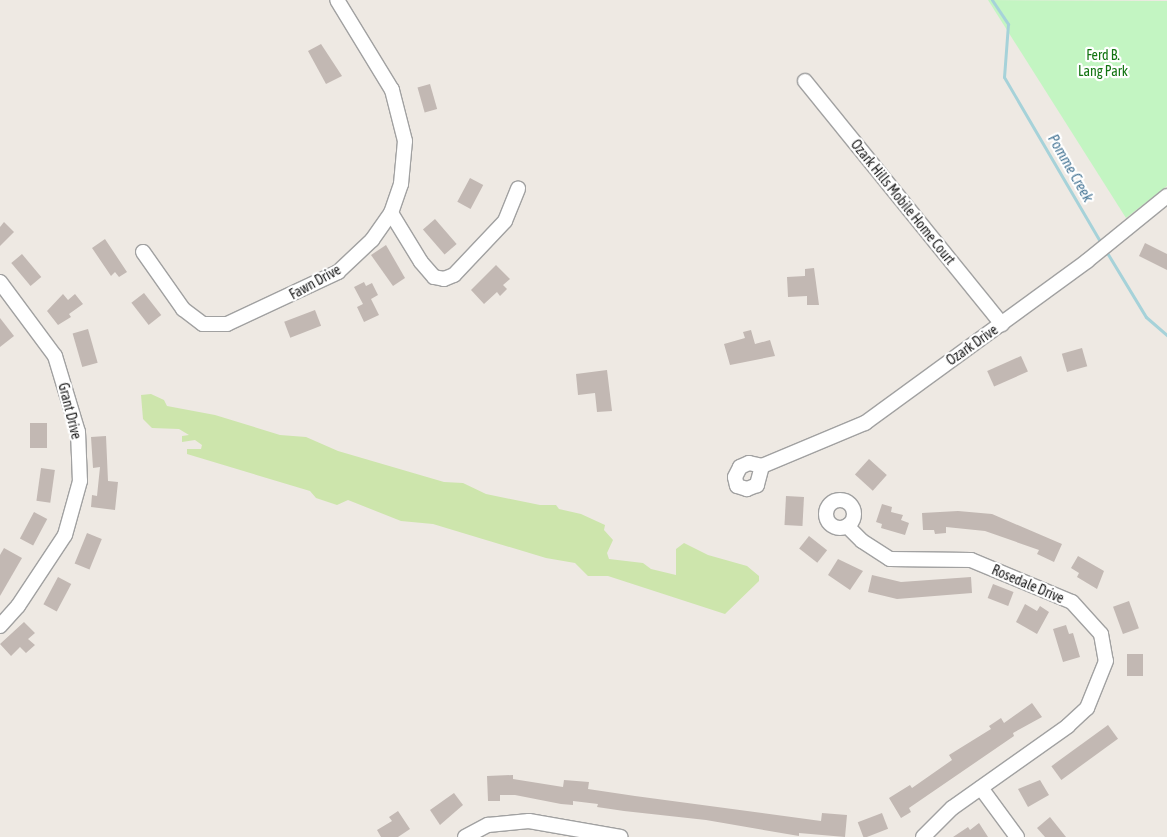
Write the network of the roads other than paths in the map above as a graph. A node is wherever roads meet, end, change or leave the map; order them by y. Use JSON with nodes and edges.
{"nodes":[{"id":1,"x":337,"y":0,"type":"edge"},
{"id":2,"x":805,"y":81,"type":"dead end"},
{"id":3,"x":518,"y":188,"type":"dead end"},
{"id":4,"x":1167,"y":196,"type":"edge"},
{"id":5,"x":391,"y":213,"type":"junction"},
{"id":6,"x":143,"y":252,"type":"dead end"},
{"id":7,"x":0,"y":282,"type":"edge"},
{"id":8,"x":1002,"y":324,"type":"junction"},
{"id":9,"x":762,"y":466,"type":"dead end"},
{"id":10,"x":847,"y":526,"type":"dead end"},
{"id":11,"x":0,"y":626,"type":"edge"},
{"id":12,"x":982,"y":788,"type":"junction"},
{"id":13,"x":465,"y":837,"type":"edge"},
{"id":14,"x":621,"y":837,"type":"edge"},
{"id":15,"x":923,"y":837,"type":"edge"},
{"id":16,"x":1017,"y":837,"type":"edge"}],
"edges":[{"from":1,"to":5,"type":"street","name":"Fawn Drive"},
{"from":2,"to":8,"type":"street","name":"Ozark Hills Mobile Home Court"},
{"from":3,"to":5,"type":"street"},
{"from":4,"to":8,"type":"street","name":"Ozark Drive"},
{"from":5,"to":6,"type":"street","name":"Fawn Drive"},
{"from":7,"to":11,"type":"street","name":"Grant Drive"},
{"from":8,"to":9,"type":"street","name":"Ozark Drive"},
{"from":10,"to":12,"type":"street","name":"Rosedale Drive"},
{"from":12,"to":15,"type":"street","name":"Rosedale Drive"},
{"from":12,"to":16,"type":"street"},
{"from":13,"to":14,"type":"street"}]}
